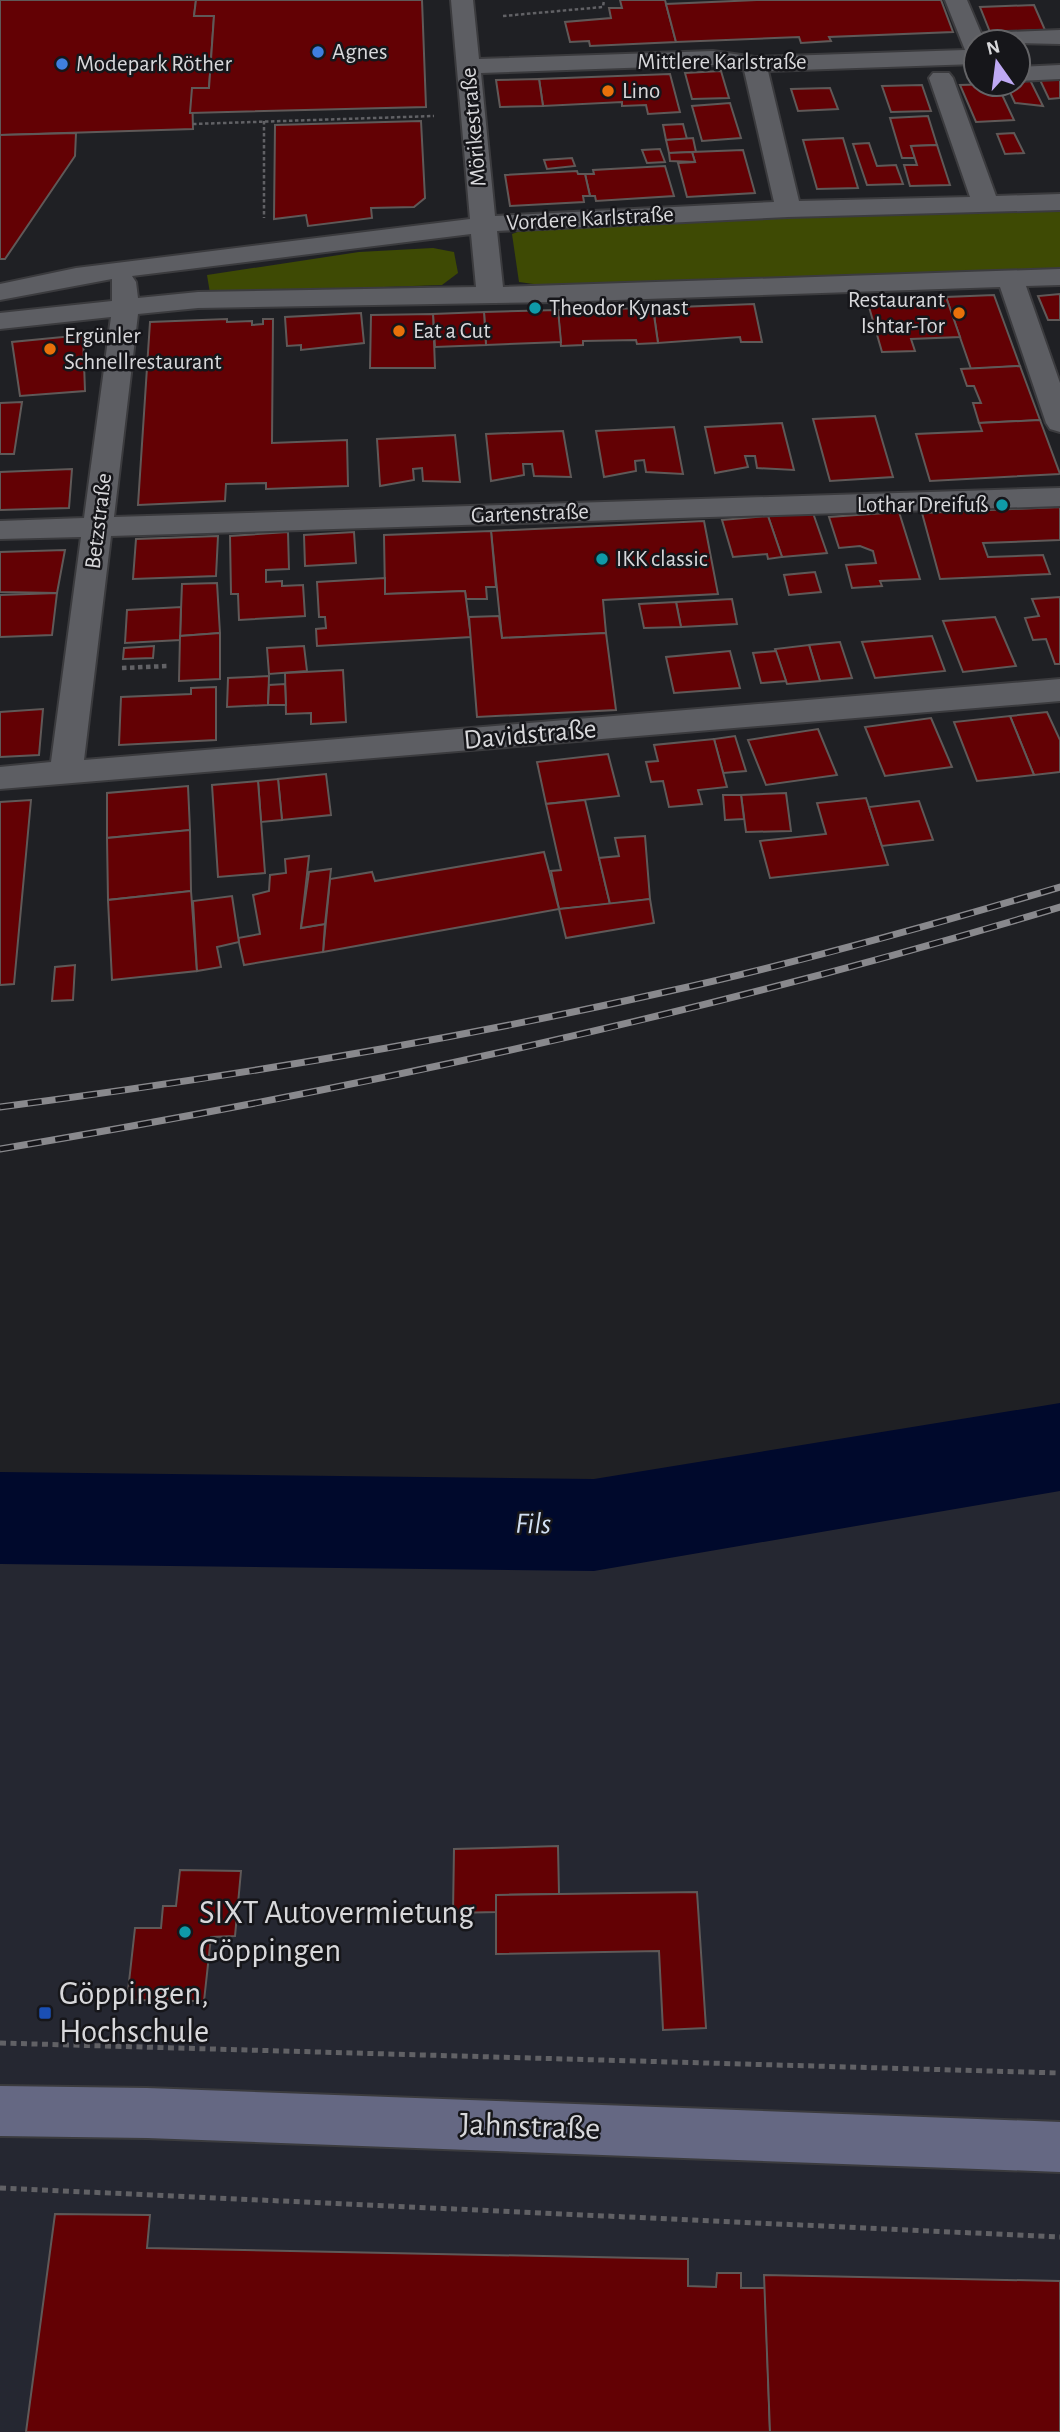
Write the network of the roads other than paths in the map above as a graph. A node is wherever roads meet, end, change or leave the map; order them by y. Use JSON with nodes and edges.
{"nodes":[{"id":1,"x":956,"y":0,"type":"edge"},
{"id":2,"x":463,"y":9,"type":"edge"},
{"id":3,"x":967,"y":28,"type":"edge"},
{"id":4,"x":1060,"y":37,"type":"edge"},
{"id":5,"x":1032,"y":41,"type":"edge"},
{"id":6,"x":962,"y":50,"type":"edge"},
{"id":7,"x":755,"y":64,"type":"junction"},
{"id":8,"x":468,"y":66,"type":"junction"},
{"id":9,"x":1060,"y":72,"type":"edge"},
{"id":10,"x":1032,"y":73,"type":"edge"},
{"id":11,"x":941,"y":78,"type":"dead end"},
{"id":12,"x":1060,"y":202,"type":"edge"},
{"id":13,"x":986,"y":205,"type":"junction"},
{"id":14,"x":788,"y":209,"type":"junction"},
{"id":15,"x":483,"y":225,"type":"junction"},
{"id":16,"x":122,"y":269,"type":"junction"},
{"id":17,"x":1060,"y":276,"type":"edge"},
{"id":18,"x":1010,"y":278,"type":"junction"},
{"id":19,"x":0,"y":292,"type":"edge"},
{"id":20,"x":490,"y":295,"type":"junction"},
{"id":21,"x":125,"y":305,"type":"junction"},
{"id":22,"x":0,"y":321,"type":"edge"},
{"id":23,"x":1060,"y":423,"type":"edge"},
{"id":24,"x":1060,"y":497,"type":"edge"},
{"id":25,"x":98,"y":528,"type":"junction"},
{"id":26,"x":0,"y":530,"type":"edge"},
{"id":27,"x":1060,"y":691,"type":"edge"},
{"id":28,"x":66,"y":773,"type":"junction"},
{"id":29,"x":0,"y":778,"type":"edge"},
{"id":30,"x":0,"y":2111,"type":"edge"},
{"id":31,"x":1060,"y":2147,"type":"edge"}],
"edges":[{"from":1,"to":3,"type":"street"},
{"from":2,"to":8,"type":"street","name":"Mörikestraße"},
{"from":4,"to":5,"type":"street","name":"Mittlere Karlstraße"},
{"from":6,"to":7,"type":"street","name":"Mittlere Karlstraße"},
{"from":7,"to":8,"type":"street","name":"Mittlere Karlstraße"},
{"from":7,"to":14,"type":"street"},
{"from":8,"to":15,"type":"street","name":"Mörikestraße"},
{"from":9,"to":10,"type":"street"},
{"from":11,"to":13,"type":"street"},
{"from":12,"to":13,"type":"street","name":"Vordere Karlstraße"},
{"from":13,"to":14,"type":"street","name":"Vordere Karlstraße"},
{"from":14,"to":15,"type":"street","name":"Vordere Karlstraße"},
{"from":15,"to":16,"type":"street","name":"Vordere Karlstraße"},
{"from":15,"to":20,"type":"street","name":"Mörikestraße"},
{"from":16,"to":19,"type":"street","name":"Vordere Karlstraße"},
{"from":16,"to":21,"type":"street","name":"Betzstraße"},
{"from":17,"to":18,"type":"street"},
{"from":18,"to":20,"type":"street"},
{"from":18,"to":23,"type":"street"},
{"from":20,"to":21,"type":"street"},
{"from":21,"to":22,"type":"street"},
{"from":21,"to":25,"type":"street","name":"Betzstraße"},
{"from":24,"to":25,"type":"street","name":"Gartenstraße"},
{"from":25,"to":26,"type":"street","name":"Gartenstraße"},
{"from":25,"to":28,"type":"street","name":"Betzstraße"},
{"from":27,"to":28,"type":"street","name":"Davidstraße"},
{"from":28,"to":29,"type":"street","name":"Davidstraße"},
{"from":30,"to":31,"type":"main road","name":"Jahnstraße"}]}
